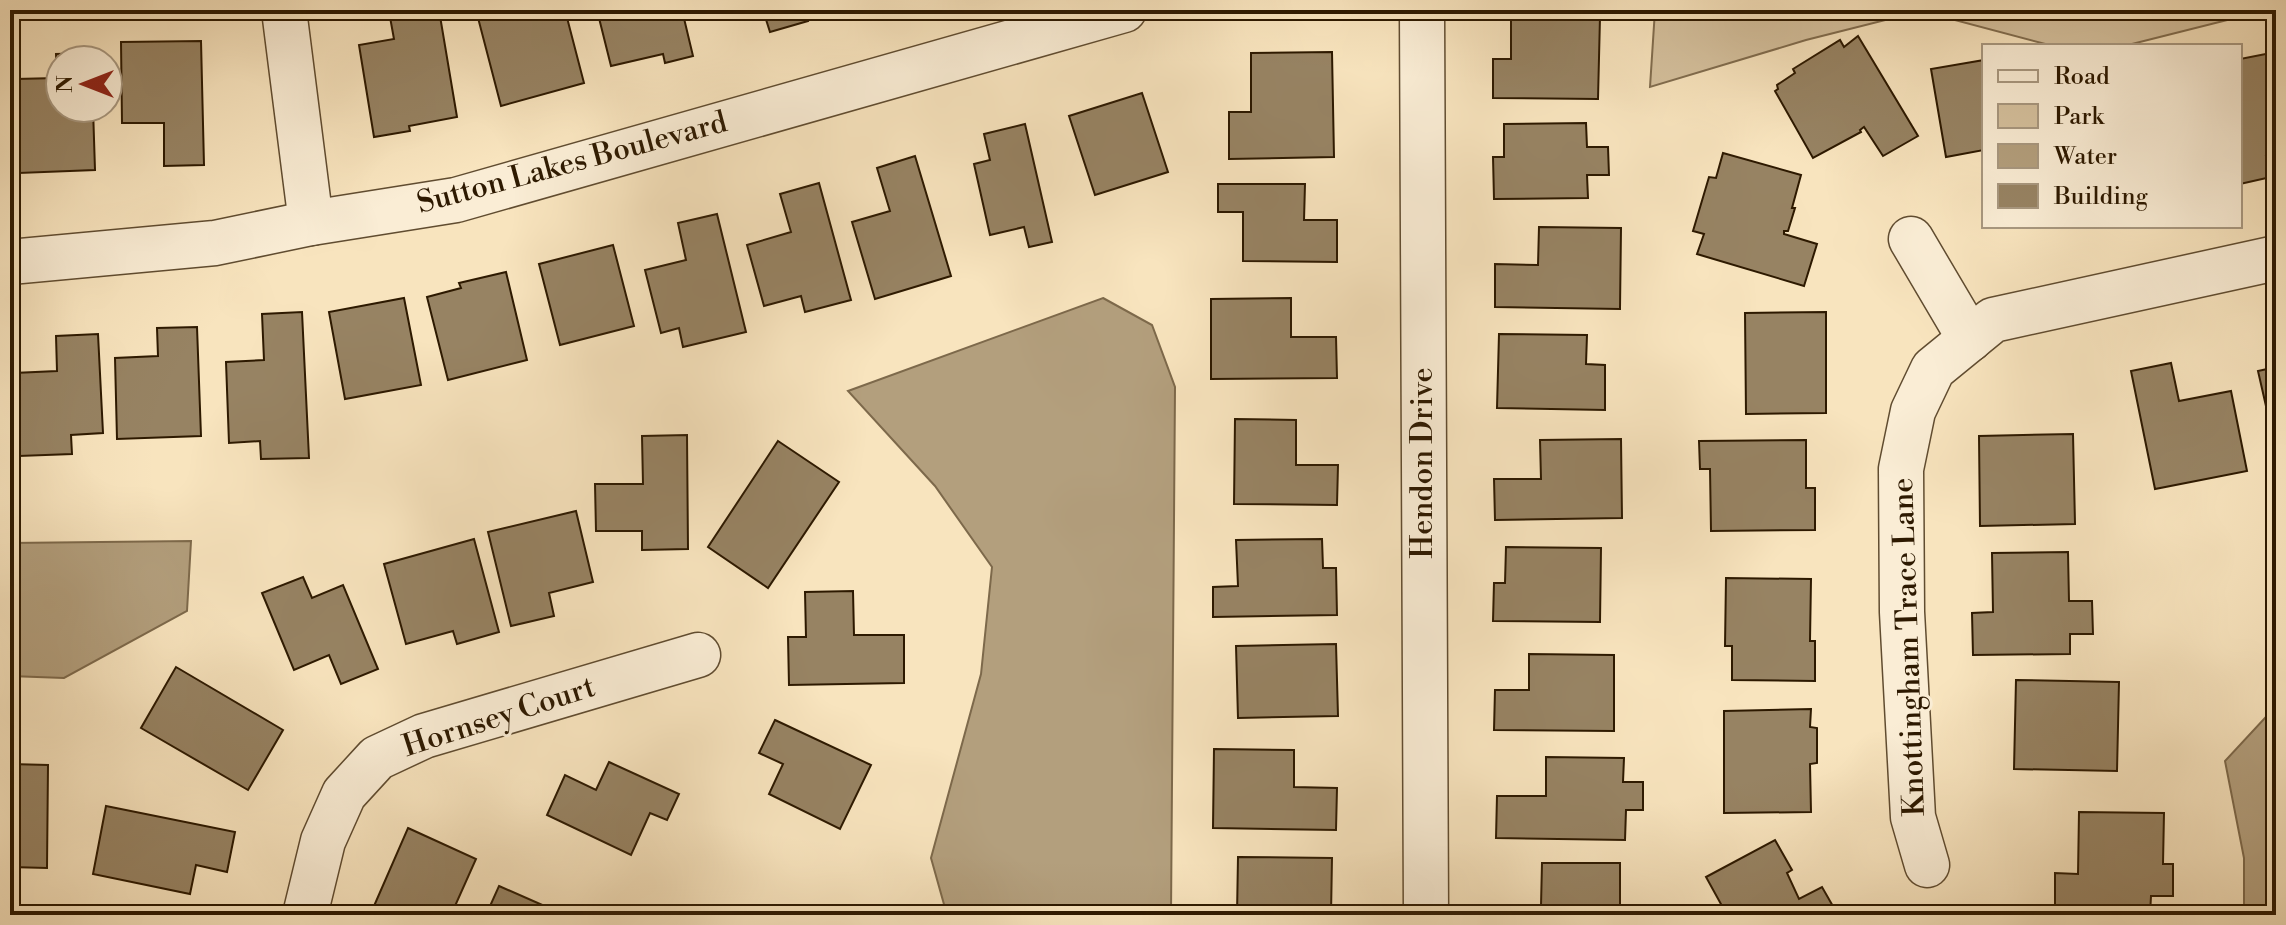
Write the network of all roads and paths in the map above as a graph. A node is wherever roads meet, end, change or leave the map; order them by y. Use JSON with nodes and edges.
{"nodes":[{"id":1,"x":284,"y":10,"type":"edge"},
{"id":2,"x":1124,"y":10,"type":"edge"},
{"id":3,"x":1422,"y":10,"type":"edge"},
{"id":4,"x":311,"y":223,"type":"junction"},
{"id":5,"x":1911,"y":239,"type":"dead end"},
{"id":6,"x":2276,"y":258,"type":"edge"},
{"id":7,"x":10,"y":262,"type":"edge"},
{"id":8,"x":1970,"y":339,"type":"junction"},
{"id":9,"x":698,"y":655,"type":"dead end"},
{"id":10,"x":1927,"y":865,"type":"dead end"},
{"id":11,"x":305,"y":915,"type":"edge"},
{"id":12,"x":1426,"y":915,"type":"edge"}],
"edges":[{"from":1,"to":4,"type":"street"},
{"from":2,"to":4,"type":"street","name":"Sutton Lakes Boulevard"},
{"from":3,"to":12,"type":"street","name":"Hendon Drive"},
{"from":4,"to":7,"type":"street","name":"Sutton Lakes Boulevard"},
{"from":5,"to":8,"type":"street"},
{"from":6,"to":8,"type":"street","name":"Knottingham Trace Lane"},
{"from":8,"to":10,"type":"street","name":"Knottingham Trace Lane"},
{"from":9,"to":11,"type":"street","name":"Hornsey Court"}]}
